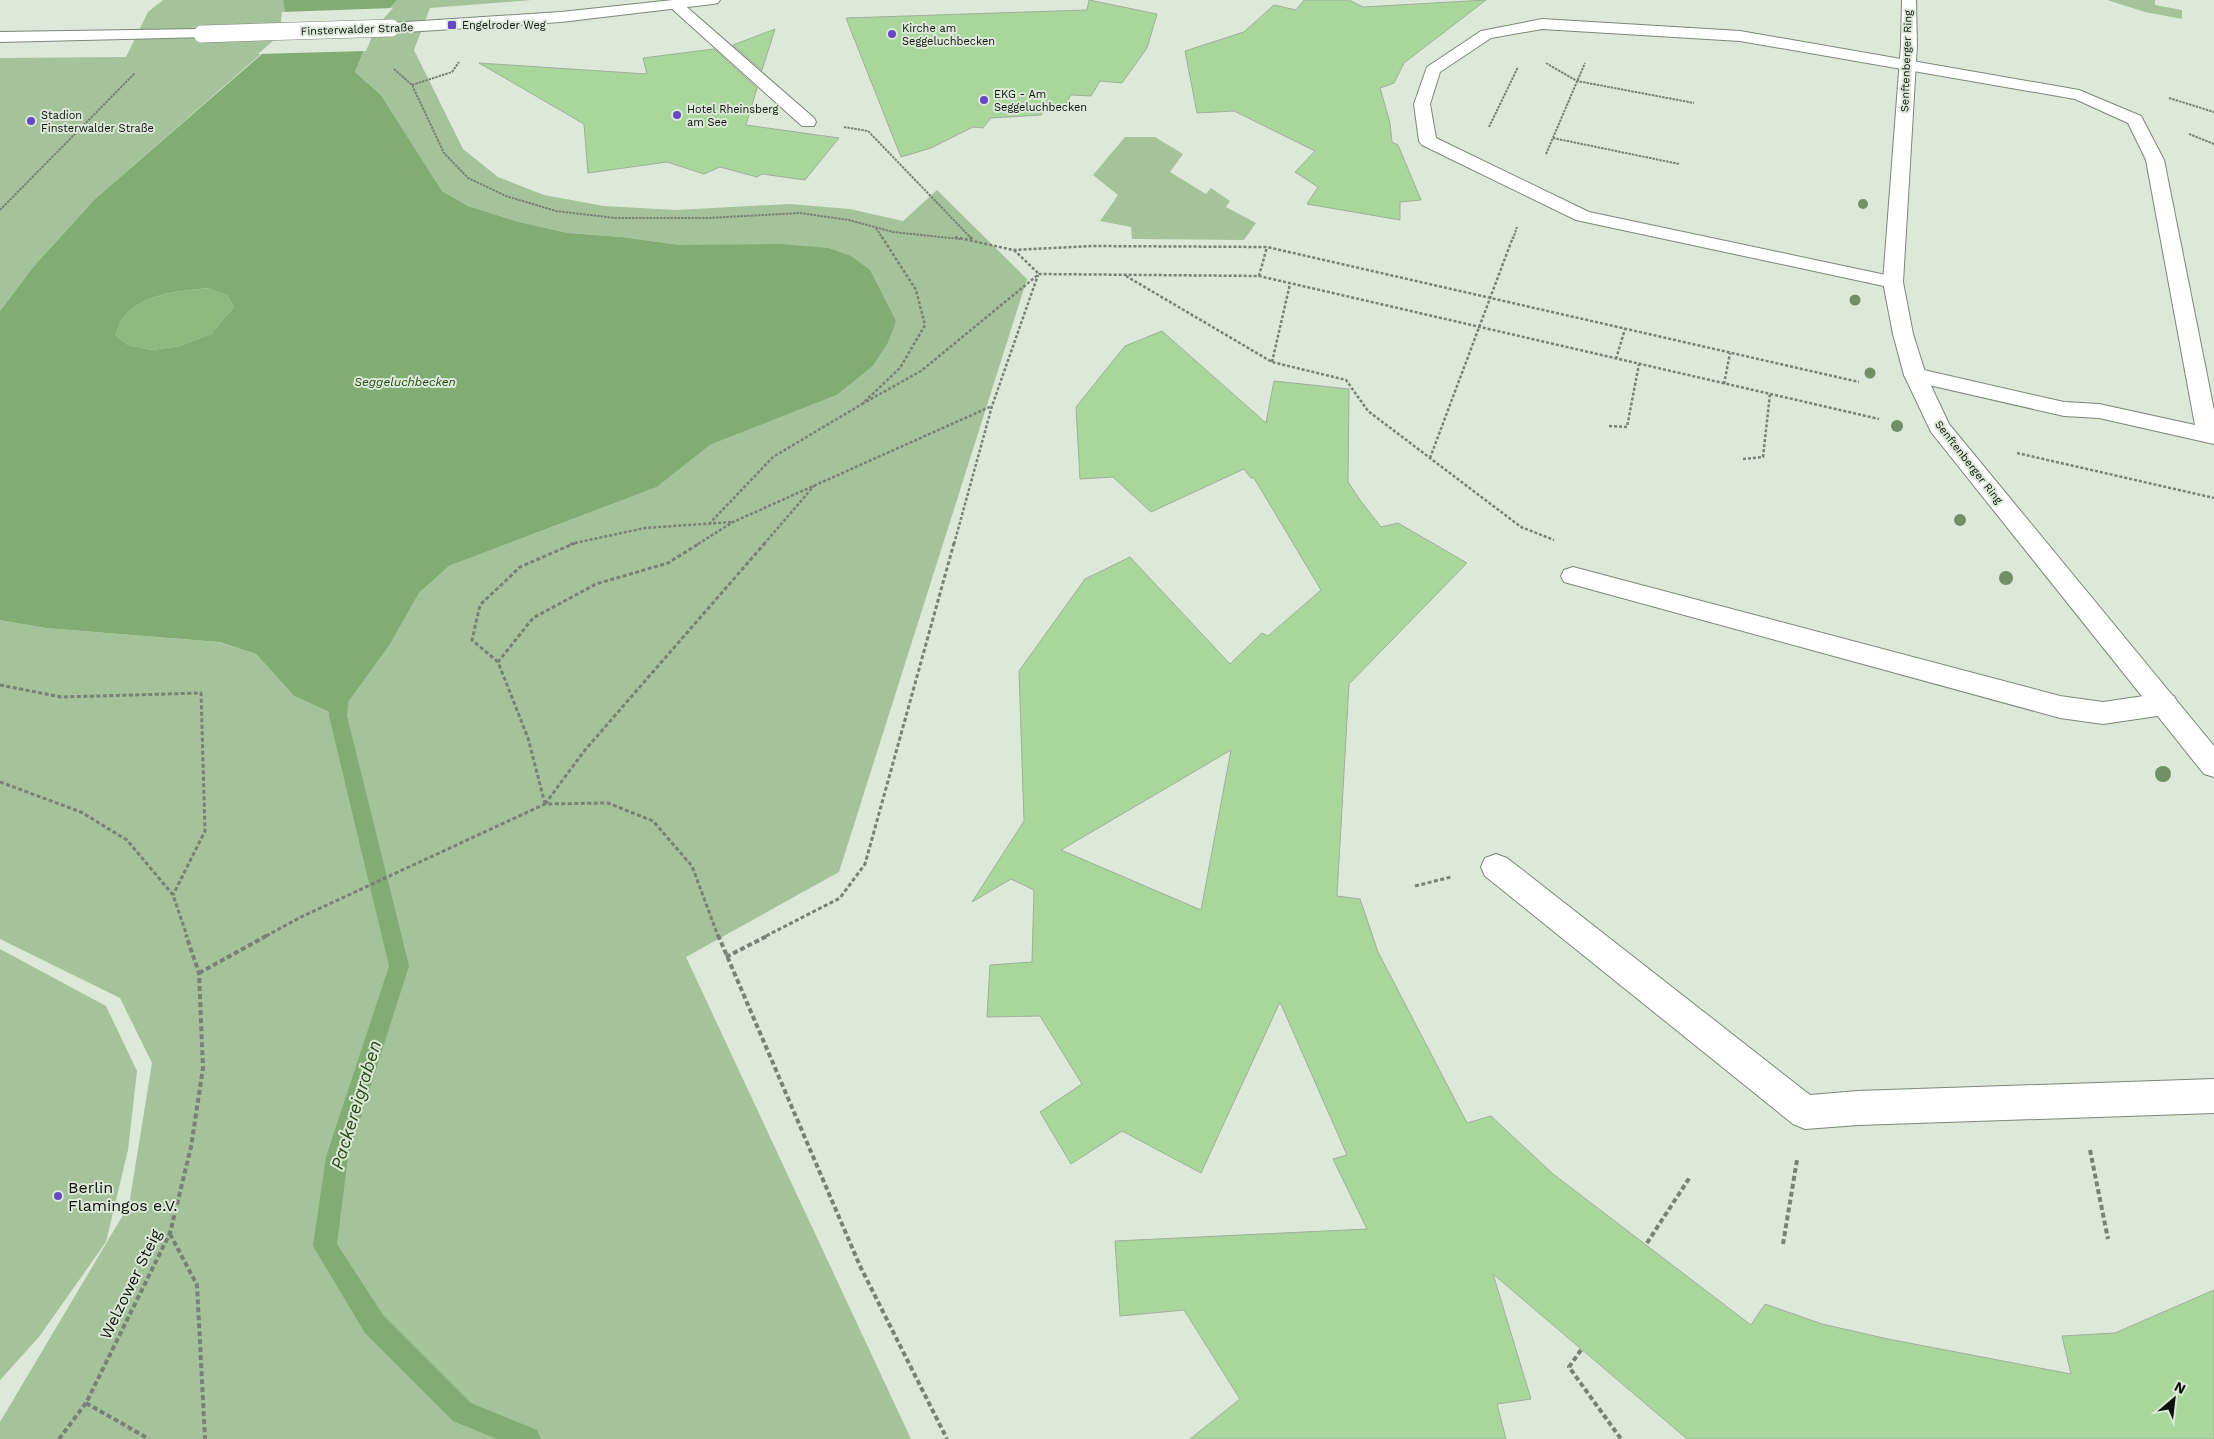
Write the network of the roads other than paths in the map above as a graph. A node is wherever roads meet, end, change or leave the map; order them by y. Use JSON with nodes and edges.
{"nodes":[{"id":1,"x":713,"y":0,"type":"edge"},
{"id":2,"x":1909,"y":0,"type":"edge"},
{"id":3,"x":676,"y":6,"type":"junction"},
{"id":4,"x":0,"y":37,"type":"edge"},
{"id":5,"x":1907,"y":65,"type":"junction"},
{"id":6,"x":808,"y":122,"type":"road end"},
{"id":7,"x":1893,"y":282,"type":"junction"},
{"id":8,"x":1915,"y":375,"type":"junction"},
{"id":9,"x":2211,"y":436,"type":"edge"},
{"id":10,"x":1573,"y":576,"type":"dead end"},
{"id":11,"x":2164,"y":704,"type":"junction"},
{"id":12,"x":2214,"y":766,"type":"edge"},
{"id":13,"x":1496,"y":867,"type":"dead end"},
{"id":14,"x":2214,"y":1096,"type":"edge"}],
"edges":[{"from":1,"to":3,"type":"street","name":"Finsterwalder Straße"},
{"from":2,"to":5,"type":"street","name":"Senftenberger Ring"},
{"from":3,"to":4,"type":"street","name":"Finsterwalder Straße","bridge":true},
{"from":3,"to":6,"type":"street"},
{"from":5,"to":7,"type":"street","name":"Senftenberger Ring"},
{"from":5,"to":7,"type":"street"},
{"from":5,"to":9,"type":"street"},
{"from":7,"to":8,"type":"street","name":"Senftenberger Ring"},
{"from":8,"to":9,"type":"street"},
{"from":8,"to":11,"type":"street","name":"Senftenberger Ring"},
{"from":10,"to":11,"type":"street"},
{"from":11,"to":12,"type":"street","name":"Senftenberger Ring"},
{"from":13,"to":14,"type":"street"}]}
